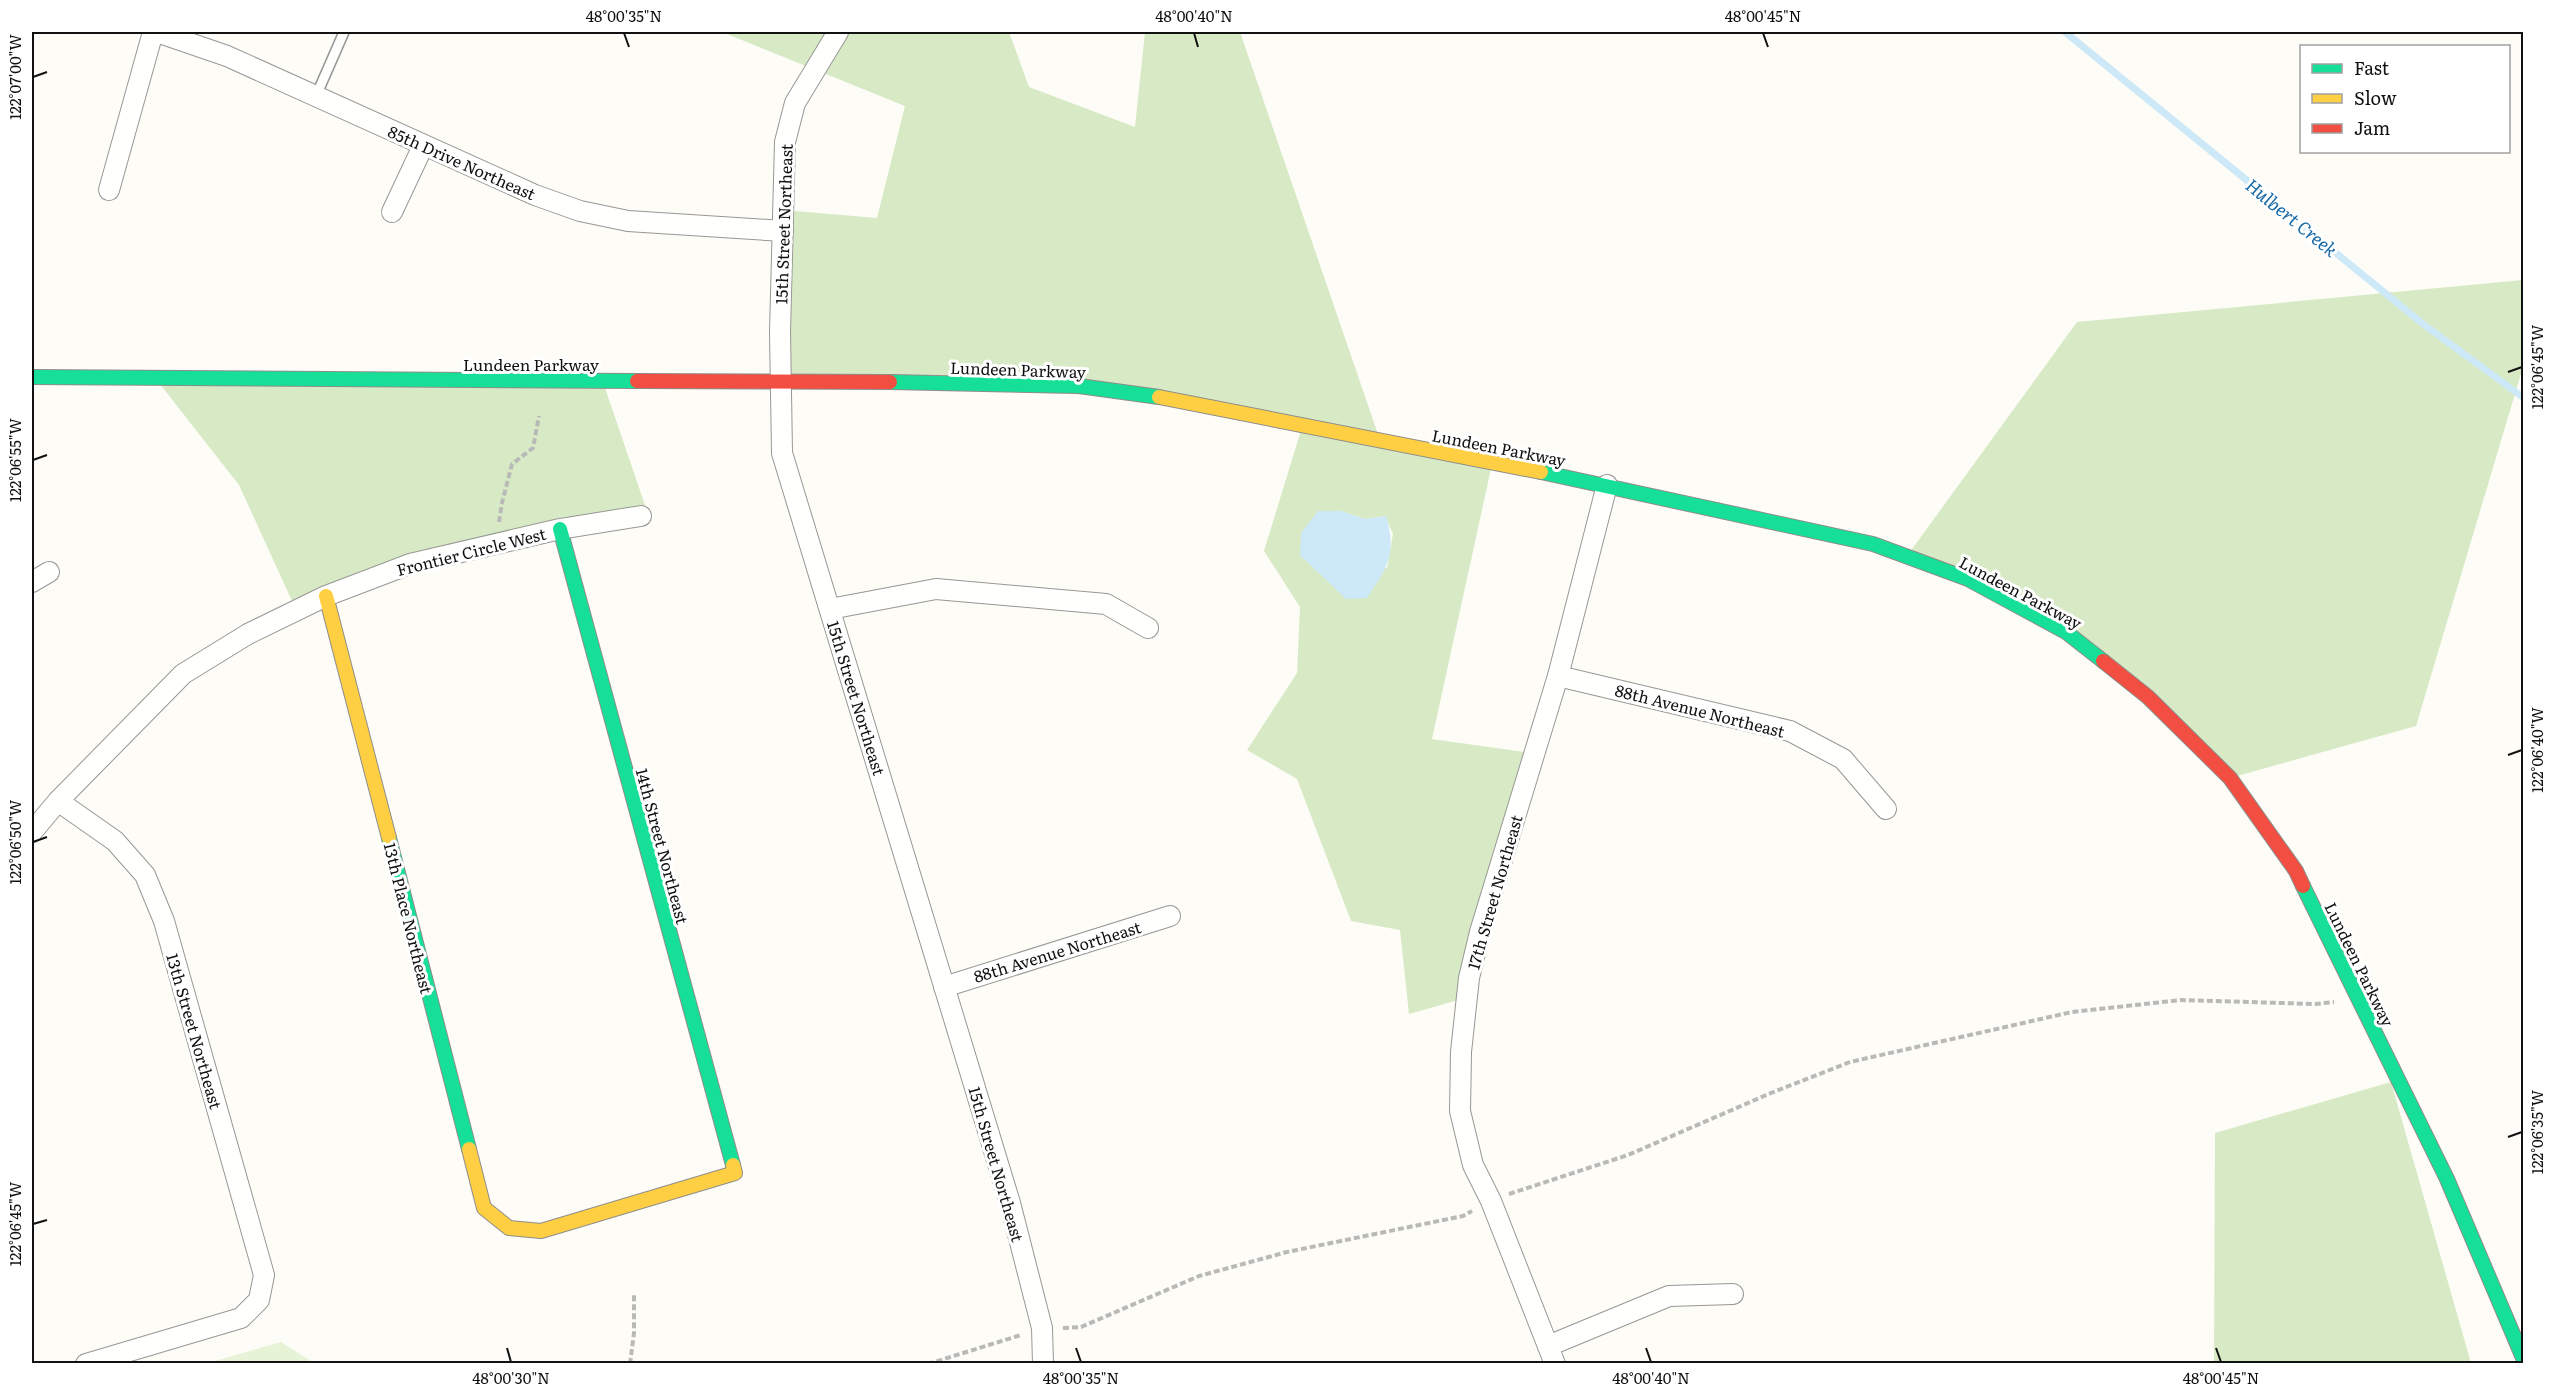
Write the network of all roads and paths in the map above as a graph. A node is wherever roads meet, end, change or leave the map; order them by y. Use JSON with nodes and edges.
{"nodes":[{"id":1,"x":153,"y":32,"type":"edge"},
{"id":2,"x":158,"y":32,"type":"edge"},
{"id":3,"x":344,"y":32,"type":"edge"},
{"id":4,"x":838,"y":32,"type":"edge"},
{"id":5,"x":316,"y":96,"type":"junction"},
{"id":6,"x":423,"y":146,"type":"junction"},
{"id":7,"x":109,"y":190,"type":"dead end"},
{"id":8,"x":392,"y":212,"type":"dead end"},
{"id":9,"x":783,"y":231,"type":"junction"},
{"id":10,"x":32,"y":377,"type":"edge"},
{"id":11,"x":780,"y":382,"type":"junction"},
{"id":12,"x":539,"y":416,"type":"dead end"},
{"id":13,"x":1606,"y":485,"type":"junction"},
{"id":14,"x":641,"y":516,"type":"dead end"},
{"id":15,"x":560,"y":529,"type":"junction"},
{"id":16,"x":497,"y":544,"type":"junction"},
{"id":17,"x":49,"y":572,"type":"dead end"},
{"id":18,"x":32,"y":582,"type":"edge"},
{"id":19,"x":326,"y":596,"type":"junction"},
{"id":20,"x":831,"y":609,"type":"junction"},
{"id":21,"x":1148,"y":628,"type":"dead end"},
{"id":22,"x":1558,"y":676,"type":"junction"},
{"id":23,"x":58,"y":801,"type":"junction"},
{"id":24,"x":1886,"y":808,"type":"dead end"},
{"id":25,"x":32,"y":832,"type":"edge"},
{"id":26,"x":1170,"y":916,"type":"dead end"},
{"id":27,"x":944,"y":987,"type":"junction"},
{"id":28,"x":2358,"y":1000,"type":"junction"},
{"id":29,"x":1491,"y":1202,"type":"junction"},
{"id":30,"x":509,"y":1227,"type":"joint"},
{"id":31,"x":634,"y":1294,"type":"dead end"},
{"id":32,"x":1733,"y":1294,"type":"dead end"},
{"id":33,"x":1042,"y":1328,"type":"junction"},
{"id":34,"x":1552,"y":1355,"type":"edge"},
{"id":35,"x":2523,"y":1360,"type":"edge"},
{"id":36,"x":86,"y":1364,"type":"edge"},
{"id":37,"x":630,"y":1364,"type":"edge"},
{"id":38,"x":928,"y":1364,"type":"edge"},
{"id":39,"x":1043,"y":1364,"type":"edge"}],
"edges":[{"from":1,"to":7,"type":"street"},
{"from":2,"to":5,"type":"street","name":"85th Drive Northeast"},
{"from":3,"to":5,"type":"lane"},
{"from":4,"to":9,"type":"street","name":"15th Street Northeast"},
{"from":5,"to":6,"type":"street","name":"85th Drive Northeast"},
{"from":6,"to":8,"type":"street"},
{"from":6,"to":9,"type":"street","name":"85th Drive Northeast"},
{"from":9,"to":11,"type":"street","name":"15th Street Northeast"},
{"from":10,"to":11,"type":"main road","name":"Lundeen Parkway"},
{"from":11,"to":13,"type":"main road","name":"Lundeen Parkway"},
{"from":11,"to":20,"type":"street","name":"15th Street Northeast"},
{"from":12,"to":16,"type":"path"},
{"from":13,"to":22,"type":"street","name":"17th Street Northeast"},
{"from":13,"to":28,"type":"main road","name":"Lundeen Parkway"},
{"from":14,"to":15,"type":"street","name":"Frontier Circle West"},
{"from":15,"to":16,"type":"street","name":"Frontier Circle West"},
{"from":15,"to":30,"type":"main road","name":"14th Street Northeast"},
{"from":16,"to":19,"type":"street","name":"Frontier Circle West"},
{"from":17,"to":18,"type":"street"},
{"from":19,"to":23,"type":"street","name":"Frontier Circle West"},
{"from":19,"to":30,"type":"main road","name":"13th Place Northeast"},
{"from":20,"to":21,"type":"street"},
{"from":20,"to":27,"type":"street","name":"15th Street Northeast"},
{"from":22,"to":24,"type":"street","name":"88th Avenue Northeast"},
{"from":22,"to":29,"type":"street","name":"17th Street Northeast"},
{"from":23,"to":25,"type":"street","name":"Frontier Circle West"},
{"from":23,"to":36,"type":"street","name":"13th Street Northeast"},
{"from":26,"to":27,"type":"street","name":"88th Avenue Northeast"},
{"from":27,"to":33,"type":"street","name":"15th Street Northeast"},
{"from":28,"to":29,"type":"path"},
{"from":28,"to":35,"type":"main road","name":"Lundeen Parkway"},
{"from":29,"to":33,"type":"path"},
{"from":29,"to":34,"type":"street","name":"17th Street Northeast"},
{"from":31,"to":37,"type":"path"},
{"from":32,"to":34,"type":"street"},
{"from":33,"to":38,"type":"path"},
{"from":33,"to":39,"type":"street","name":"15th Street Northeast"}]}
